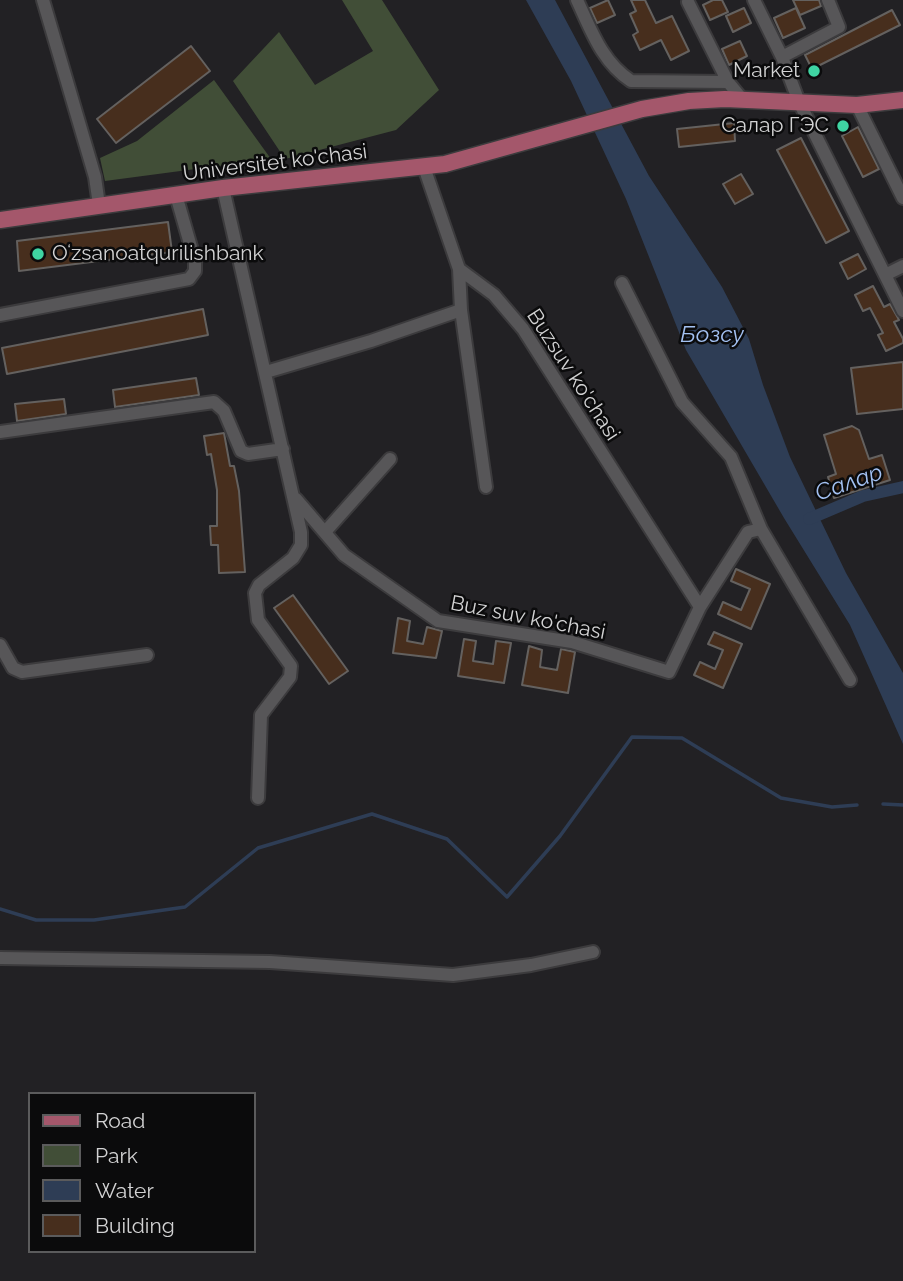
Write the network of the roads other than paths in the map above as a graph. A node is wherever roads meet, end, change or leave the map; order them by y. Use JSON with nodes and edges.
{"nodes":[{"id":1,"x":43,"y":0,"type":"edge"},
{"id":2,"x":577,"y":0,"type":"edge"},
{"id":3,"x":754,"y":0,"type":"edge"},
{"id":4,"x":828,"y":0,"type":"edge"},
{"id":5,"x":688,"y":2,"type":"dead end"},
{"id":6,"x":782,"y":57,"type":"junction"},
{"id":7,"x":729,"y":82,"type":"junction"},
{"id":8,"x":742,"y":99,"type":"junction"},
{"id":9,"x":903,"y":100,"type":"edge"},
{"id":10,"x":799,"y":102,"type":"junction"},
{"id":11,"x":857,"y":104,"type":"junction"},
{"id":12,"x":424,"y":167,"type":"junction"},
{"id":13,"x":223,"y":188,"type":"junction"},
{"id":14,"x":176,"y":195,"type":"junction"},
{"id":15,"x":903,"y":198,"type":"edge"},
{"id":16,"x":99,"y":205,"type":"junction"},
{"id":17,"x":0,"y":220,"type":"edge"},
{"id":18,"x":903,"y":266,"type":"edge"},
{"id":19,"x":459,"y":269,"type":"junction"},
{"id":20,"x":885,"y":275,"type":"junction"},
{"id":21,"x":622,"y":283,"type":"dead end"},
{"id":22,"x":461,"y":310,"type":"junction"},
{"id":23,"x":903,"y":311,"type":"edge"},
{"id":24,"x":0,"y":315,"type":"edge"},
{"id":25,"x":266,"y":372,"type":"junction"},
{"id":26,"x":0,"y":432,"type":"edge"},
{"id":27,"x":283,"y":449,"type":"junction"},
{"id":28,"x":390,"y":459,"type":"dead end"},
{"id":29,"x":486,"y":487,"type":"dead end"},
{"id":30,"x":293,"y":496,"type":"junction"},
{"id":31,"x":761,"y":529,"type":"junction"},
{"id":32,"x":324,"y":532,"type":"junction"},
{"id":33,"x":700,"y":607,"type":"junction"},
{"id":34,"x":0,"y":645,"type":"edge"},
{"id":35,"x":148,"y":655,"type":"dead end"},
{"id":36,"x":850,"y":680,"type":"dead end"},
{"id":37,"x":258,"y":798,"type":"dead end"},
{"id":38,"x":593,"y":951,"type":"dead end"},
{"id":39,"x":0,"y":958,"type":"edge"}],
"edges":[{"from":1,"to":16,"type":"street"},
{"from":2,"to":7,"type":"street"},
{"from":3,"to":6,"type":"street"},
{"from":4,"to":6,"type":"street"},
{"from":5,"to":7,"type":"street"},
{"from":6,"to":10,"type":"street"},
{"from":7,"to":8,"type":"street"},
{"from":8,"to":10,"type":"main road"},
{"from":8,"to":12,"type":"main road","name":"Universitet ko'chasi"},
{"from":9,"to":11,"type":"main road"},
{"from":10,"to":11,"type":"main road"},
{"from":10,"to":20,"type":"street"},
{"from":11,"to":15,"type":"street"},
{"from":12,"to":13,"type":"main road","name":"Universitet ko'chasi"},
{"from":12,"to":19,"type":"street"},
{"from":13,"to":14,"type":"main road","name":"Universitet ko'chasi"},
{"from":13,"to":25,"type":"street"},
{"from":14,"to":16,"type":"main road","name":"Universitet ko'chasi"},
{"from":14,"to":24,"type":"street"},
{"from":16,"to":17,"type":"main road","name":"Universitet ko'chasi"},
{"from":18,"to":20,"type":"street"},
{"from":19,"to":22,"type":"street"},
{"from":19,"to":33,"type":"street","name":"Buzsuv ko'chasi"},
{"from":20,"to":23,"type":"street"},
{"from":21,"to":31,"type":"street"},
{"from":22,"to":25,"type":"street"},
{"from":22,"to":29,"type":"street"},
{"from":25,"to":27,"type":"street"},
{"from":26,"to":27,"type":"street"},
{"from":27,"to":30,"type":"street"},
{"from":28,"to":32,"type":"street"},
{"from":30,"to":32,"type":"street","name":"Buz suv ko'chasi"},
{"from":30,"to":37,"type":"street"},
{"from":31,"to":33,"type":"street","name":"Buz suv ko'chasi"},
{"from":31,"to":36,"type":"street"},
{"from":32,"to":33,"type":"street","name":"Buz suv ko'chasi"},
{"from":34,"to":35,"type":"street"},
{"from":38,"to":39,"type":"street"}]}
